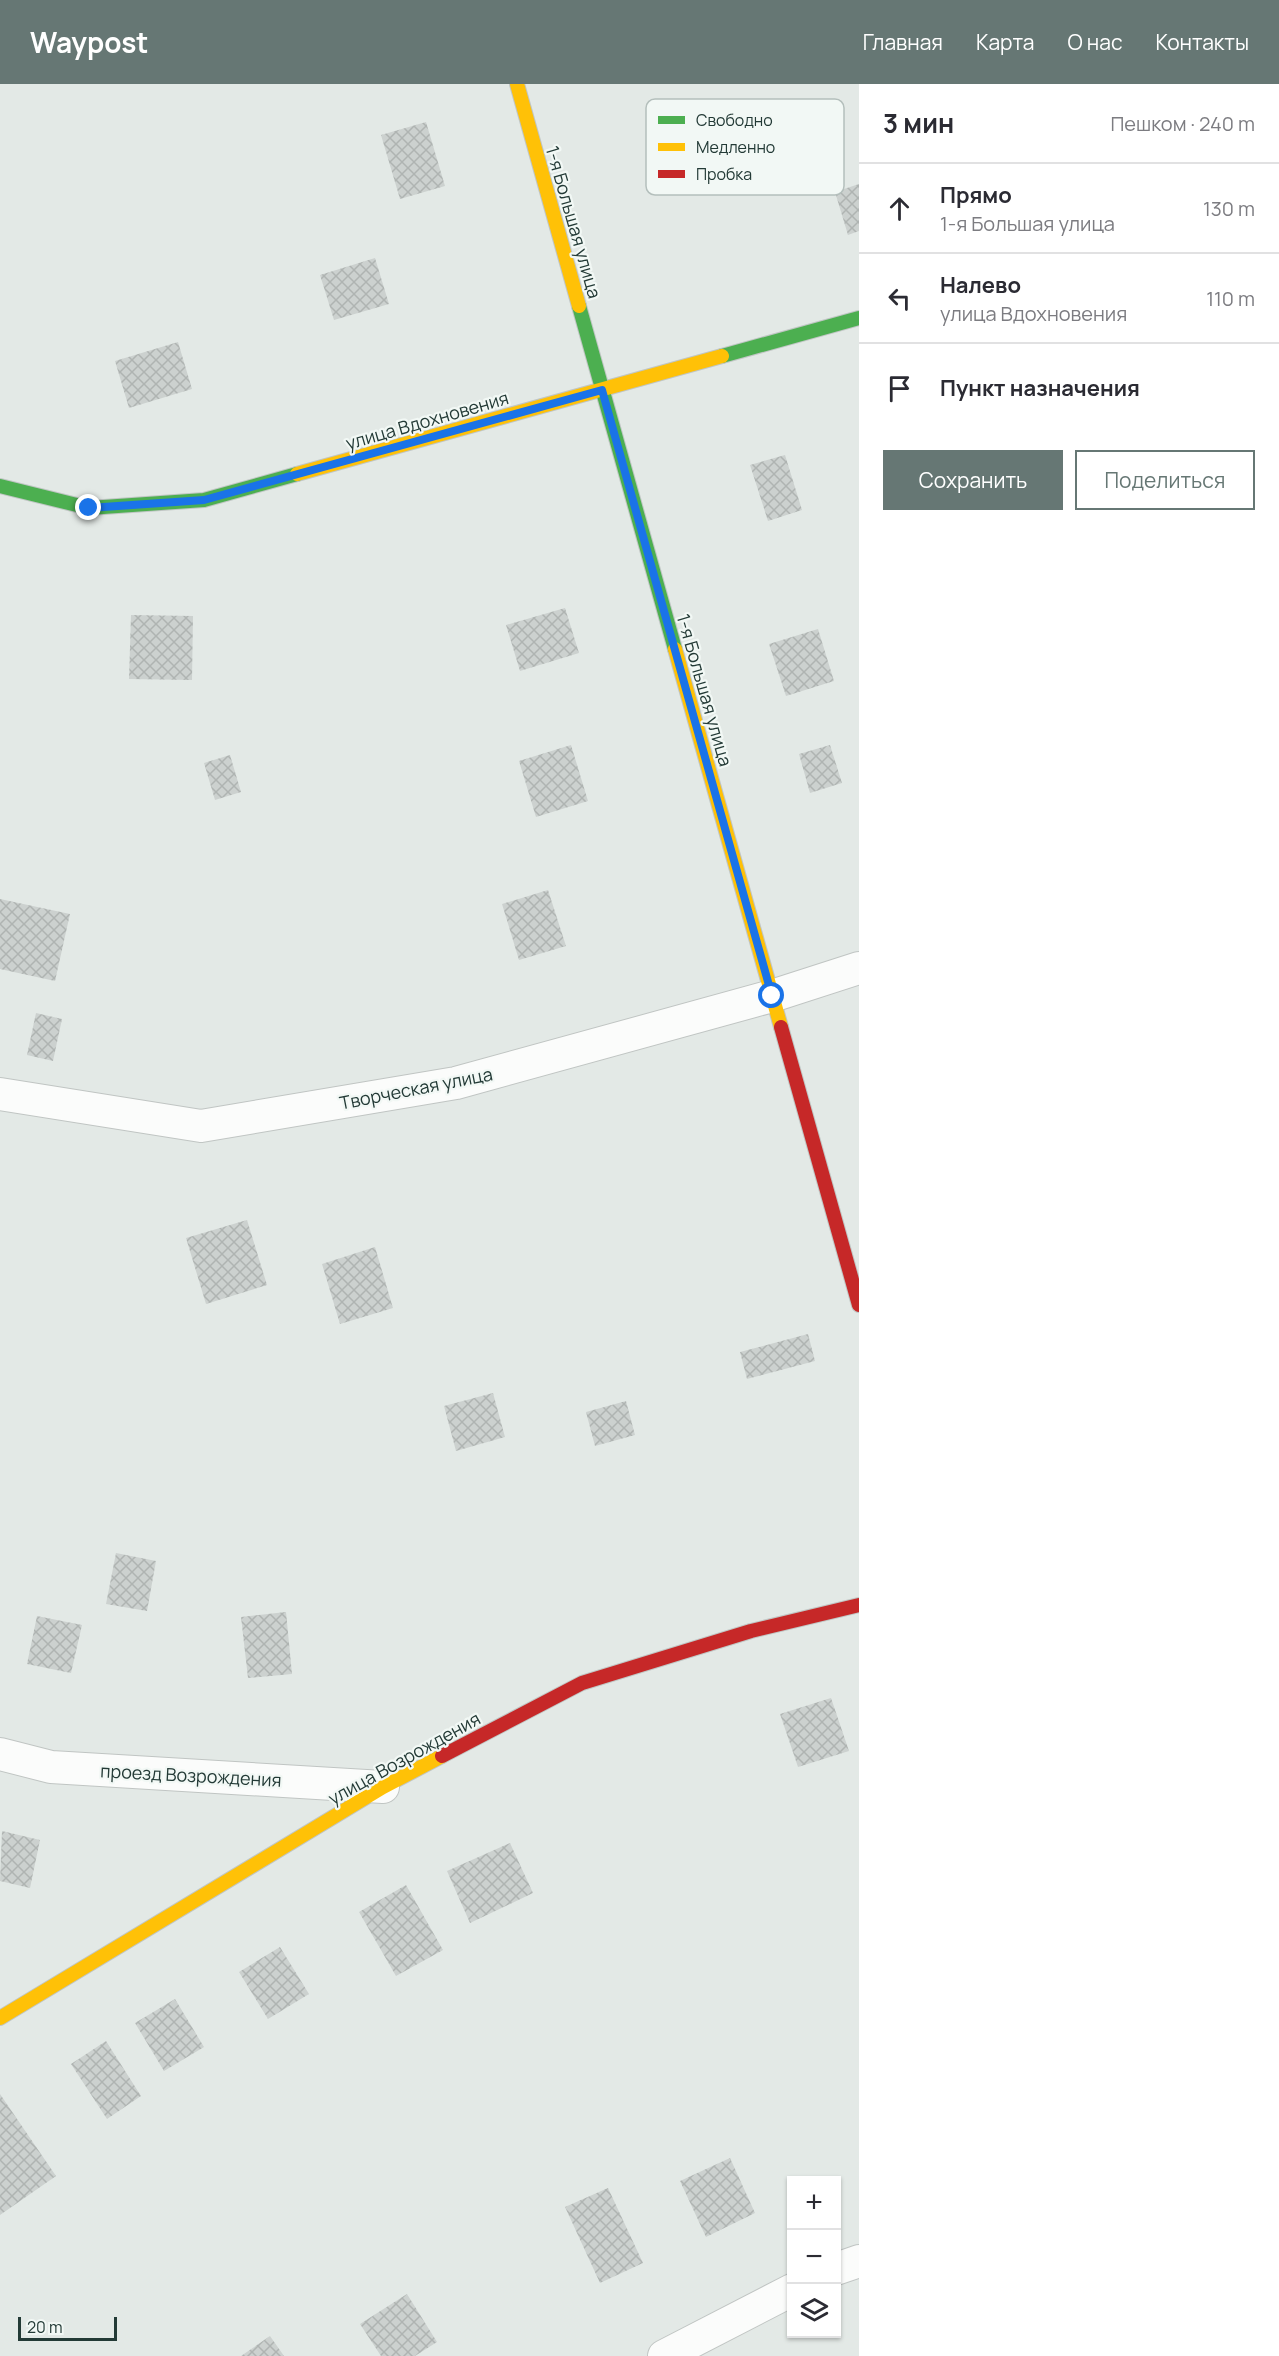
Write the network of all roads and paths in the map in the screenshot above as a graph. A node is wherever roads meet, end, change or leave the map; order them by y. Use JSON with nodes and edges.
{"nodes":[{"id":1,"x":517,"y":84,"type":"edge"},
{"id":2,"x":859,"y":318,"type":"edge"},
{"id":3,"x":602,"y":390,"type":"junction"},
{"id":4,"x":0,"y":486,"type":"edge"},
{"id":5,"x":859,"y":968,"type":"edge"},
{"id":6,"x":772,"y":996,"type":"junction"},
{"id":7,"x":0,"y":1094,"type":"edge"},
{"id":8,"x":859,"y":1305,"type":"edge"},
{"id":9,"x":859,"y":1605,"type":"edge"},
{"id":10,"x":0,"y":1754,"type":"edge"},
{"id":11,"x":383,"y":1787,"type":"junction"},
{"id":12,"x":0,"y":2018,"type":"edge"},
{"id":13,"x":859,"y":2261,"type":"edge"},
{"id":14,"x":841,"y":2268,"type":"edge"},
{"id":15,"x":787,"y":2293,"type":"edge"},
{"id":16,"x":664,"y":2356,"type":"edge"}],
"edges":[{"from":1,"to":3,"type":"street","name":"1-я Большая улица"},
{"from":2,"to":3,"type":"street","name":"улица Вдохновения"},
{"from":3,"to":4,"type":"street","name":"улица Вдохновения"},
{"from":3,"to":6,"type":"street","name":"1-я Большая улица"},
{"from":5,"to":6,"type":"street","name":"Творческая улица"},
{"from":6,"to":7,"type":"street","name":"Творческая улица"},
{"from":6,"to":8,"type":"street","name":"1-я Большая улица"},
{"from":9,"to":11,"type":"street","name":"улица Возрождения"},
{"from":10,"to":11,"type":"street","name":"проезд Возрождения"},
{"from":11,"to":12,"type":"street","name":"улица Возрождения"},
{"from":13,"to":14,"type":"street"},
{"from":15,"to":16,"type":"street"}]}
